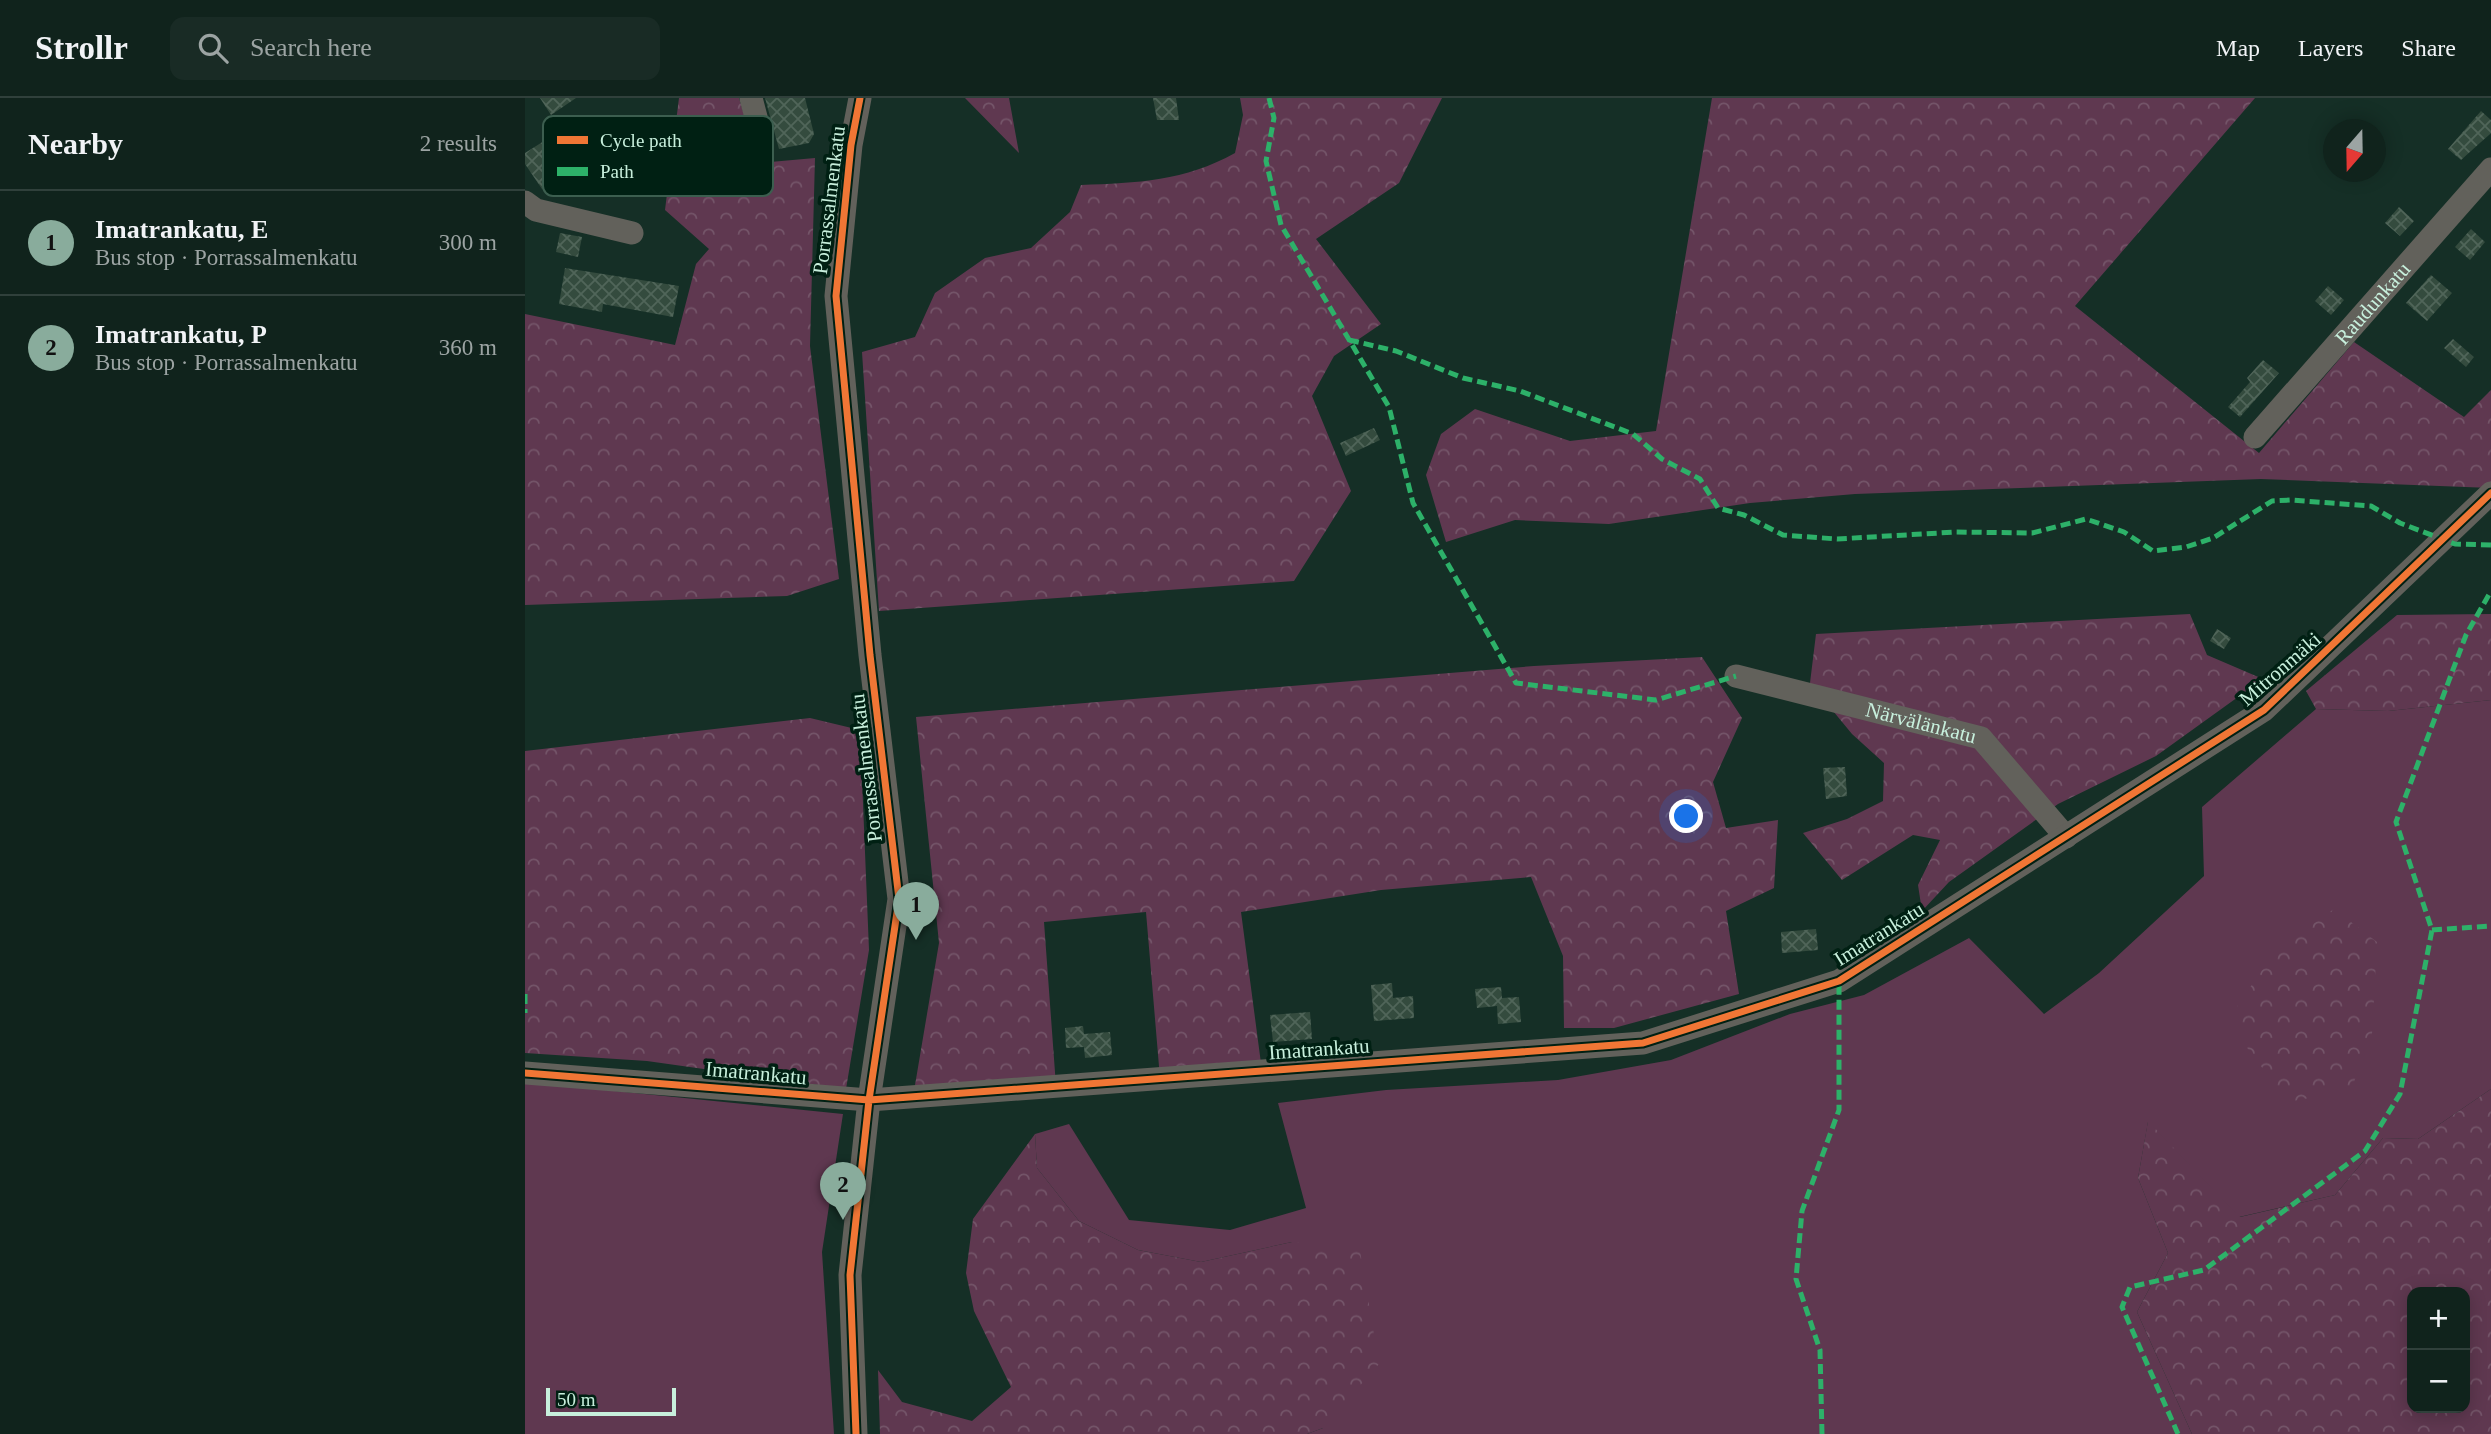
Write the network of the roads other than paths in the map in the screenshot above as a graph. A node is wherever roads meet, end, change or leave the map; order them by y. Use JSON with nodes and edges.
{"nodes":[{"id":1,"x":751,"y":98,"type":"edge"},
{"id":2,"x":860,"y":98,"type":"edge"},
{"id":3,"x":756,"y":116,"type":"edge"},
{"id":4,"x":2491,"y":169,"type":"edge"},
{"id":5,"x":525,"y":202,"type":"edge"},
{"id":6,"x":632,"y":233,"type":"dead end"},
{"id":7,"x":2255,"y":437,"type":"dead end"},
{"id":8,"x":2491,"y":493,"type":"edge"},
{"id":9,"x":1736,"y":676,"type":"dead end"},
{"id":10,"x":2066,"y":837,"type":"junction"},
{"id":11,"x":525,"y":1073,"type":"edge"},
{"id":12,"x":869,"y":1100,"type":"junction"},
{"id":13,"x":856,"y":1434,"type":"edge"}],
"edges":[{"from":1,"to":3,"type":"street"},
{"from":2,"to":12,"type":"street","name":"Porrassalmenkatu"},
{"from":4,"to":7,"type":"street","name":"Raudunkatu"},
{"from":5,"to":6,"type":"street"},
{"from":8,"to":10,"type":"street","name":"Mitronmäki"},
{"from":9,"to":10,"type":"street","name":"Närvälänkatu"},
{"from":10,"to":12,"type":"street","name":"Imatrankatu"},
{"from":11,"to":12,"type":"street","name":"Imatrankatu"},
{"from":12,"to":13,"type":"street","name":"Porrassalmenkatu"}]}
